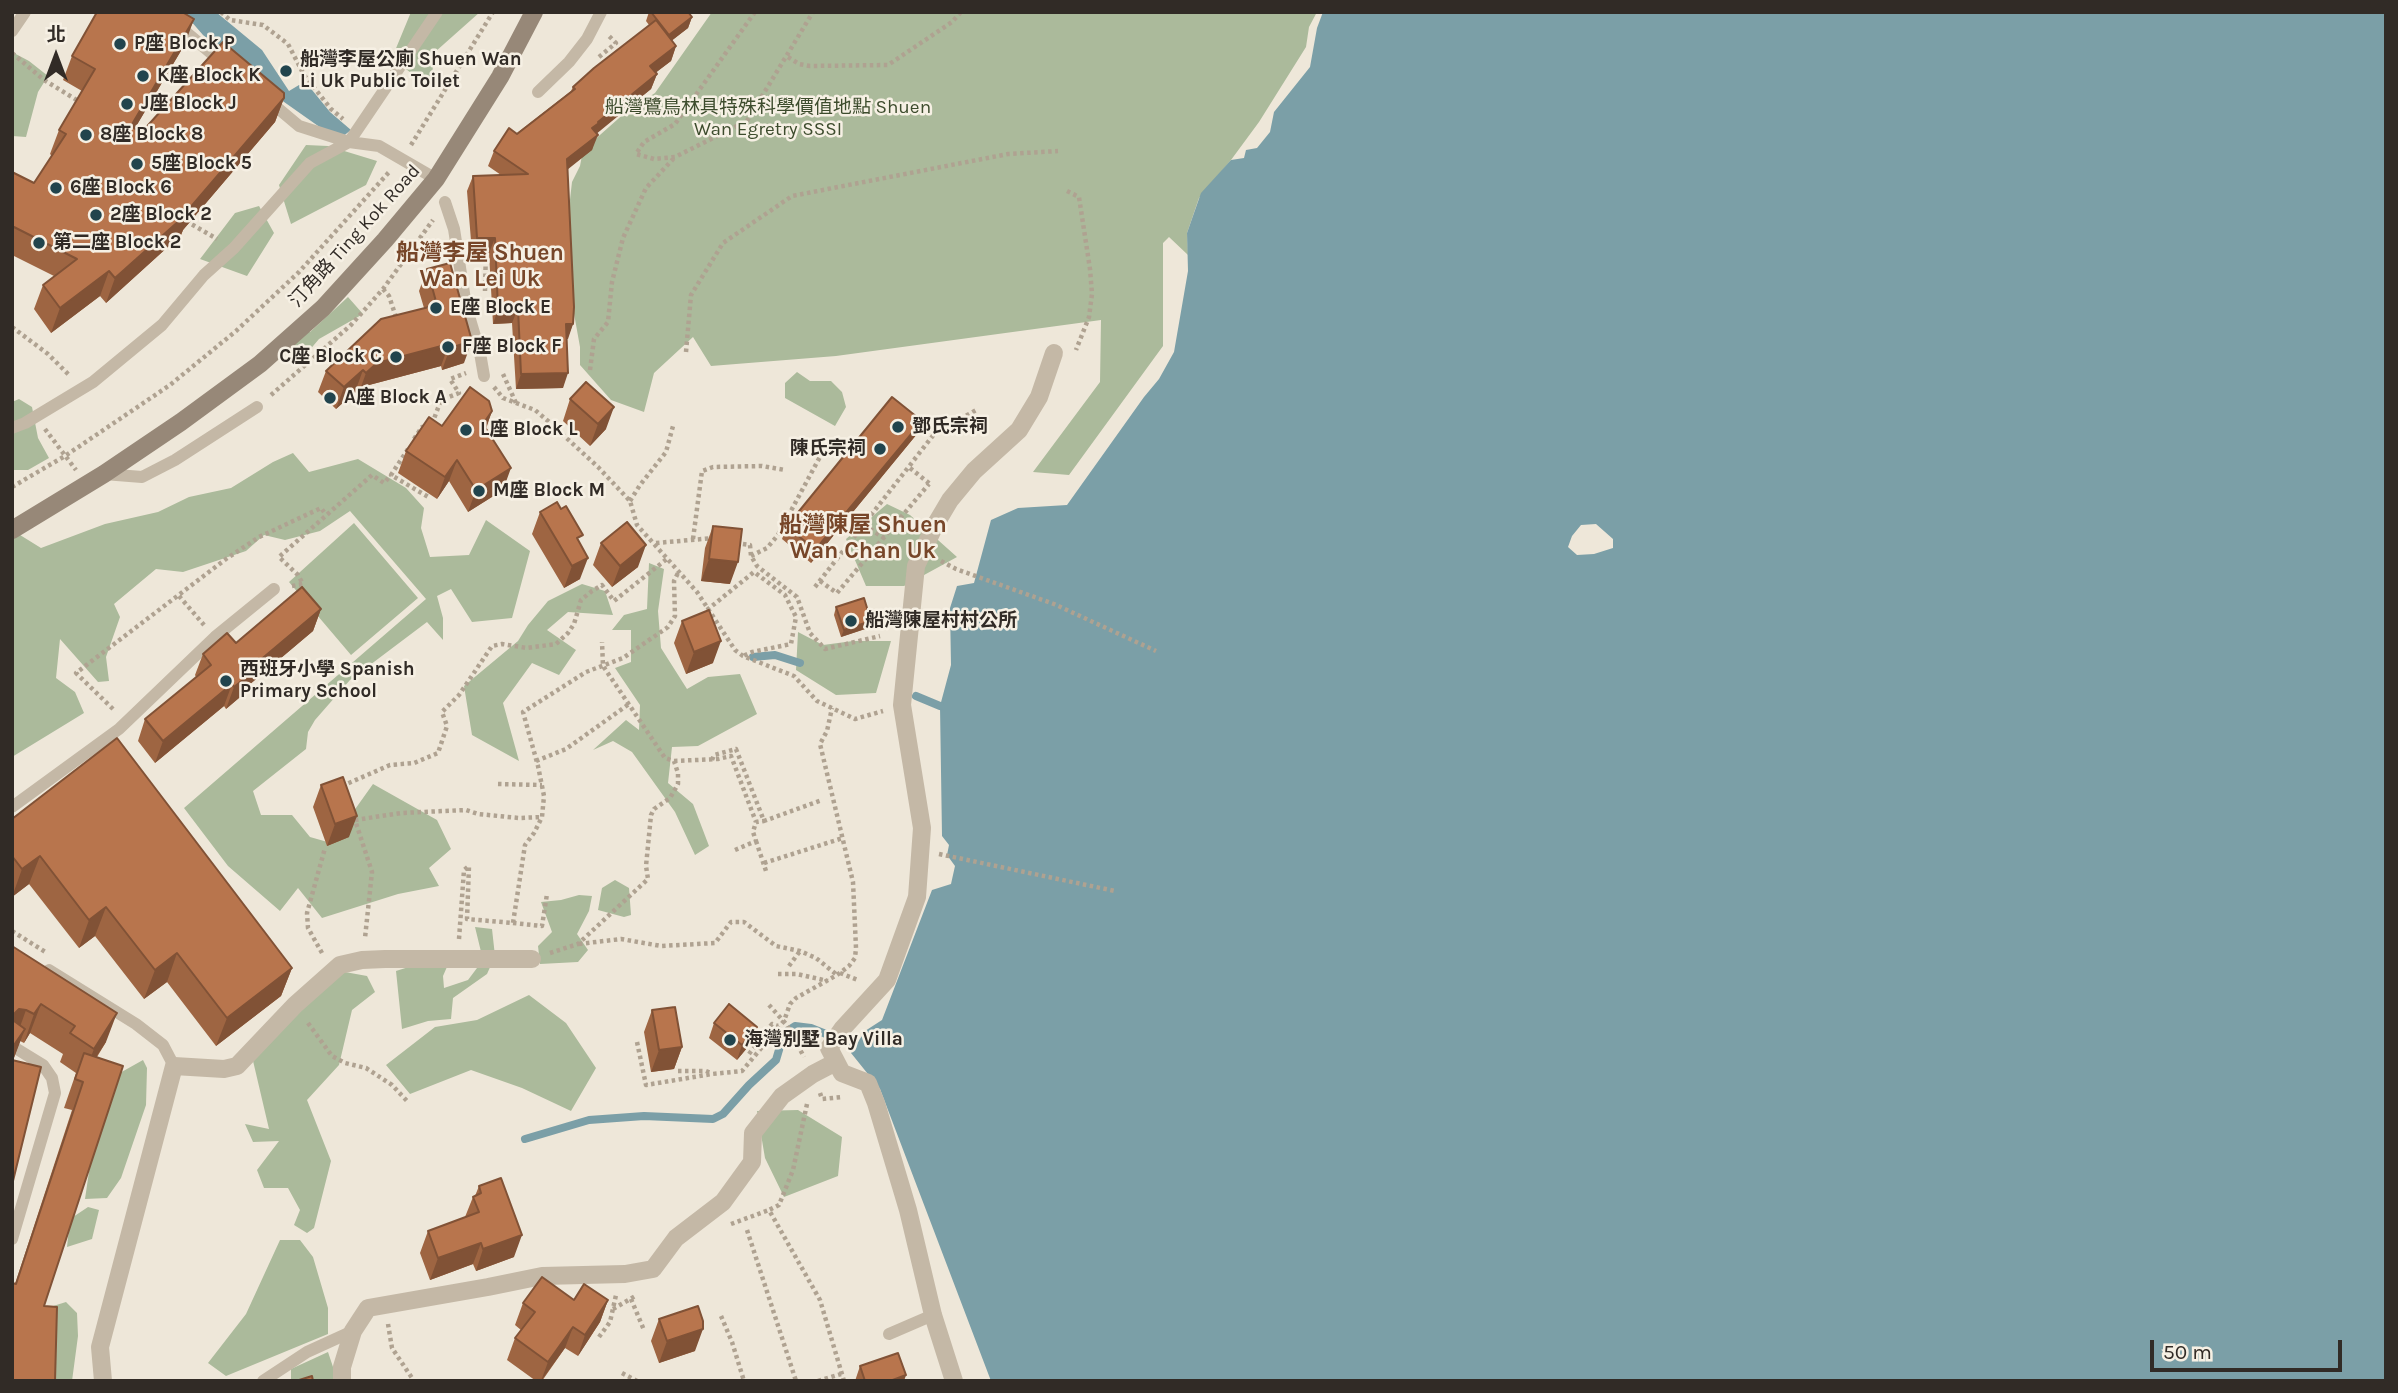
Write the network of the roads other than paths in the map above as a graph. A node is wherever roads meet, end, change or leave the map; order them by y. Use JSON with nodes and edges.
{"nodes":[{"id":1,"x":25,"y":12,"type":"edge"},
{"id":2,"x":162,"y":12,"type":"edge"},
{"id":3,"x":437,"y":12,"type":"edge"},
{"id":4,"x":534,"y":12,"type":"edge"},
{"id":5,"x":601,"y":12,"type":"edge"},
{"id":6,"x":12,"y":31,"type":"edge"},
{"id":7,"x":233,"y":71,"type":"edge"},
{"id":8,"x":538,"y":92,"type":"dead end"},
{"id":9,"x":260,"y":93,"type":"edge"},
{"id":10,"x":352,"y":136,"type":"junction"},
{"id":11,"x":436,"y":179,"type":"junction"},
{"id":12,"x":446,"y":202,"type":"dead end"},
{"id":13,"x":1054,"y":353,"type":"dead end"},
{"id":14,"x":484,"y":372,"type":"road end"},
{"id":15,"x":257,"y":407,"type":"dead end"},
{"id":16,"x":12,"y":428,"type":"edge"},
{"id":17,"x":104,"y":474,"type":"junction"},
{"id":18,"x":12,"y":530,"type":"edge"},
{"id":19,"x":274,"y":589,"type":"road end"},
{"id":20,"x":12,"y":807,"type":"edge"},
{"id":21,"x":533,"y":959,"type":"road end"},
{"id":22,"x":35,"y":961,"type":"edge"},
{"id":23,"x":12,"y":1046,"type":"edge"},
{"id":24,"x":836,"y":1062,"type":"junction"},
{"id":25,"x":174,"y":1066,"type":"junction"},
{"id":26,"x":12,"y":1239,"type":"edge"},
{"id":27,"x":933,"y":1315,"type":"junction"},
{"id":28,"x":353,"y":1331,"type":"junction"},
{"id":29,"x":889,"y":1334,"type":"dead end"},
{"id":30,"x":103,"y":1381,"type":"edge"},
{"id":31,"x":263,"y":1381,"type":"edge"},
{"id":32,"x":342,"y":1381,"type":"edge"},
{"id":33,"x":954,"y":1381,"type":"edge"}],
"edges":[{"from":1,"to":6,"type":"lane"},
{"from":2,"to":7,"type":"lane"},
{"from":3,"to":10,"type":"lane"},
{"from":4,"to":11,"type":"main road","name":"汀角路 Ting Kok Road"},
{"from":5,"to":8,"type":"lane"},
{"from":9,"to":10,"type":"lane"},
{"from":10,"to":11,"type":"lane"},
{"from":10,"to":16,"type":"lane"},
{"from":11,"to":17,"type":"main road","name":"汀角路 Ting Kok Road"},
{"from":12,"to":14,"type":"lane"},
{"from":13,"to":24,"type":"street"},
{"from":15,"to":17,"type":"lane"},
{"from":17,"to":18,"type":"main road","name":"汀角路 Ting Kok Road"},
{"from":19,"to":20,"type":"lane"},
{"from":21,"to":25,"type":"street"},
{"from":22,"to":25,"type":"lane"},
{"from":23,"to":26,"type":"lane"},
{"from":24,"to":27,"type":"street"},
{"from":24,"to":28,"type":"street"},
{"from":25,"to":30,"type":"street"},
{"from":27,"to":29,"type":"lane"},
{"from":27,"to":33,"type":"street"},
{"from":28,"to":31,"type":"lane"},
{"from":28,"to":32,"type":"street"}]}
